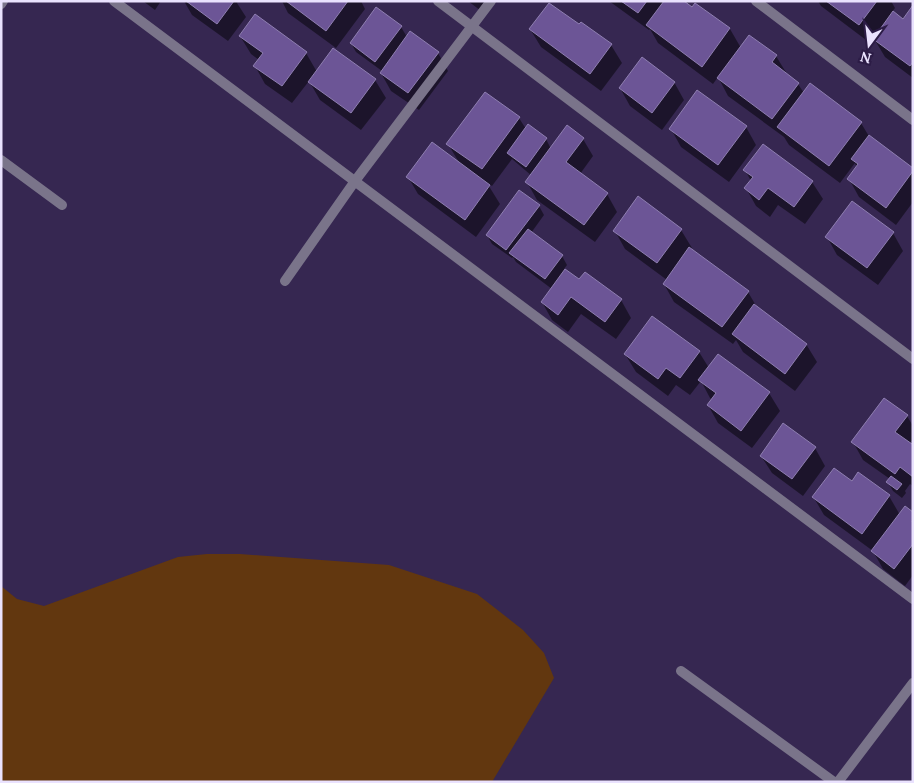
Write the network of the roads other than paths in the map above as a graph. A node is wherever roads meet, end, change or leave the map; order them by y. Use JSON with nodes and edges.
{"nodes":[{"id":1,"x":114,"y":1,"type":"edge"},
{"id":2,"x":438,"y":1,"type":"edge"},
{"id":3,"x":491,"y":1,"type":"edge"},
{"id":4,"x":756,"y":1,"type":"edge"},
{"id":5,"x":472,"y":26,"type":"junction"},
{"id":6,"x":913,"y":120,"type":"edge"},
{"id":7,"x":1,"y":160,"type":"edge"},
{"id":8,"x":355,"y":181,"type":"junction"},
{"id":9,"x":62,"y":205,"type":"dead end"},
{"id":10,"x":285,"y":281,"type":"dead end"},
{"id":11,"x":913,"y":359,"type":"edge"},
{"id":12,"x":913,"y":599,"type":"edge"},
{"id":13,"x":681,"y":671,"type":"dead end"},
{"id":14,"x":913,"y":683,"type":"edge"},
{"id":15,"x":834,"y":782,"type":"edge"},
{"id":16,"x":838,"y":782,"type":"edge"}],
"edges":[{"from":1,"to":8,"type":"street"},
{"from":2,"to":5,"type":"street"},
{"from":3,"to":5,"type":"street"},
{"from":4,"to":6,"type":"street"},
{"from":5,"to":8,"type":"street"},
{"from":5,"to":11,"type":"street"},
{"from":7,"to":9,"type":"street"},
{"from":8,"to":10,"type":"street"},
{"from":8,"to":12,"type":"street"},
{"from":13,"to":15,"type":"street"},
{"from":14,"to":16,"type":"street"}]}
